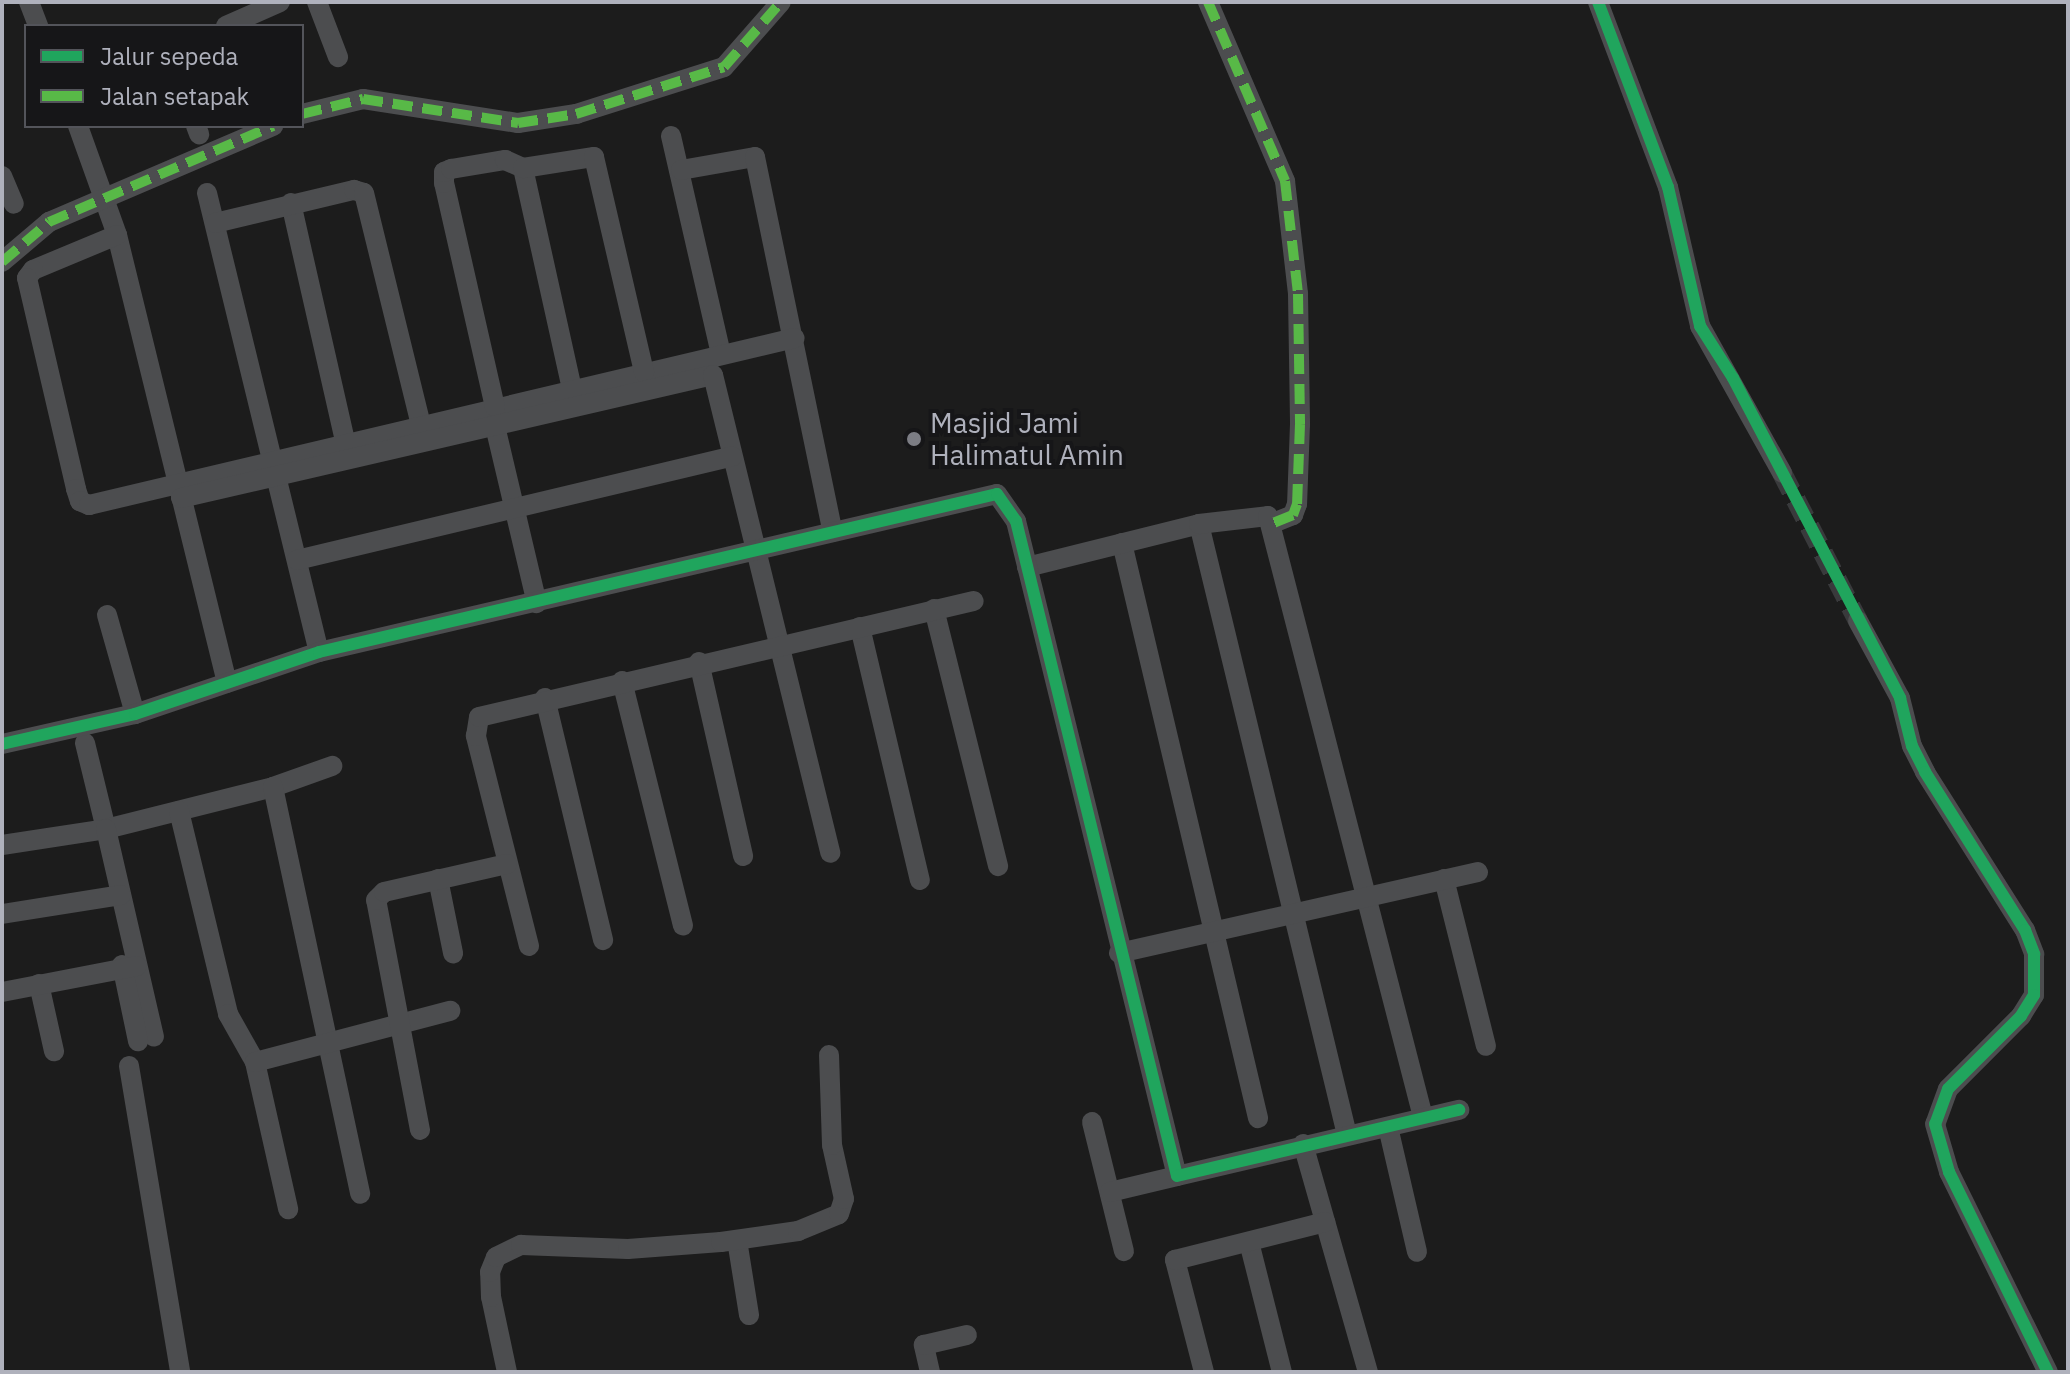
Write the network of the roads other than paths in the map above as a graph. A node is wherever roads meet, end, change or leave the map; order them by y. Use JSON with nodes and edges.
{"nodes":[{"id":1,"x":29,"y":2,"type":"edge"},
{"id":2,"x":280,"y":2,"type":"edge"},
{"id":3,"x":317,"y":2,"type":"edge"},
{"id":4,"x":781,"y":2,"type":"edge"},
{"id":5,"x":1208,"y":2,"type":"edge"},
{"id":6,"x":1598,"y":2,"type":"edge"},
{"id":7,"x":37,"y":24,"type":"edge"},
{"id":8,"x":234,"y":24,"type":"edge"},
{"id":9,"x":338,"y":57,"type":"dead end"},
{"id":10,"x":304,"y":114,"type":"edge"},
{"id":11,"x":79,"y":128,"type":"edge"},
{"id":12,"x":268,"y":128,"type":"edge"},
{"id":13,"x":671,"y":136,"type":"dead end"},
{"id":14,"x":523,"y":168,"type":"junction"},
{"id":15,"x":681,"y":170,"type":"junction"},
{"id":16,"x":2,"y":176,"type":"edge"},
{"id":17,"x":207,"y":193,"type":"dead end"},
{"id":18,"x":105,"y":196,"type":"junction"},
{"id":19,"x":291,"y":203,"type":"junction"},
{"id":20,"x":14,"y":204,"type":"dead end"},
{"id":21,"x":215,"y":223,"type":"junction"},
{"id":22,"x":117,"y":235,"type":"junction"},
{"id":23,"x":2,"y":262,"type":"edge"},
{"id":24,"x":796,"y":347,"type":"junction"},
{"id":25,"x":721,"y":354,"type":"junction"},
{"id":26,"x":644,"y":372,"type":"junction"},
{"id":27,"x":572,"y":389,"type":"junction"},
{"id":28,"x":495,"y":416,"type":"junction"},
{"id":29,"x":421,"y":425,"type":"junction"},
{"id":30,"x":345,"y":441,"type":"junction"},
{"id":31,"x":732,"y":456,"type":"junction"},
{"id":32,"x":274,"y":467,"type":"junction"},
{"id":33,"x":1782,"y":473,"type":"tunnel mouth"},
{"id":34,"x":179,"y":490,"type":"junction"},
{"id":35,"x":514,"y":508,"type":"junction"},
{"id":36,"x":1273,"y":523,"type":"junction"},
{"id":37,"x":1199,"y":524,"type":"junction"},
{"id":38,"x":833,"y":532,"type":"junction"},
{"id":39,"x":1122,"y":543,"type":"junction"},
{"id":40,"x":756,"y":549,"type":"junction"},
{"id":41,"x":297,"y":560,"type":"junction"},
{"id":42,"x":1027,"y":567,"type":"junction"},
{"id":43,"x":974,"y":601,"type":"dead end"},
{"id":44,"x":537,"y":603,"type":"junction"},
{"id":45,"x":934,"y":609,"type":"junction"},
{"id":46,"x":107,"y":615,"type":"dead end"},
{"id":47,"x":1858,"y":621,"type":"tunnel mouth"},
{"id":48,"x":860,"y":627,"type":"junction"},
{"id":49,"x":780,"y":644,"type":"junction"},
{"id":50,"x":319,"y":652,"type":"junction"},
{"id":51,"x":699,"y":662,"type":"junction"},
{"id":52,"x":622,"y":681,"type":"junction"},
{"id":53,"x":227,"y":683,"type":"junction"},
{"id":54,"x":545,"y":698,"type":"junction"},
{"id":55,"x":135,"y":714,"type":"junction"},
{"id":56,"x":85,"y":743,"type":"dead end"},
{"id":57,"x":2,"y":744,"type":"edge"},
{"id":58,"x":332,"y":766,"type":"dead end"},
{"id":59,"x":273,"y":787,"type":"junction"},
{"id":60,"x":179,"y":811,"type":"junction"},
{"id":61,"x":106,"y":829,"type":"junction"},
{"id":62,"x":2,"y":845,"type":"edge"},
{"id":63,"x":830,"y":853,"type":"dead end"},
{"id":64,"x":743,"y":856,"type":"dead end"},
{"id":65,"x":507,"y":864,"type":"junction"},
{"id":66,"x":998,"y":866,"type":"dead end"},
{"id":67,"x":1478,"y":872,"type":"dead end"},
{"id":68,"x":438,"y":879,"type":"junction"},
{"id":69,"x":1444,"y":879,"type":"junction"},
{"id":70,"x":920,"y":880,"type":"dead end"},
{"id":71,"x":120,"y":895,"type":"junction"},
{"id":72,"x":1369,"y":895,"type":"junction"},
{"id":73,"x":1292,"y":913,"type":"junction"},
{"id":74,"x":2,"y":914,"type":"edge"},
{"id":75,"x":683,"y":925,"type":"dead end"},
{"id":76,"x":1215,"y":931,"type":"junction"},
{"id":77,"x":603,"y":940,"type":"dead end"},
{"id":78,"x":529,"y":946,"type":"dead end"},
{"id":79,"x":453,"y":953,"type":"dead end"},
{"id":80,"x":1119,"y":953,"type":"junction"},
{"id":81,"x":130,"y":966,"type":"junction"},
{"id":82,"x":39,"y":984,"type":"junction"},
{"id":83,"x":2,"y":992,"type":"edge"},
{"id":84,"x":450,"y":1011,"type":"dead end"},
{"id":85,"x":398,"y":1023,"type":"junction"},
{"id":86,"x":146,"y":1039,"type":"dead end"},
{"id":87,"x":328,"y":1043,"type":"junction"},
{"id":88,"x":1486,"y":1046,"type":"dead end"},
{"id":89,"x":54,"y":1051,"type":"dead end"},
{"id":90,"x":829,"y":1055,"type":"dead end"},
{"id":91,"x":255,"y":1062,"type":"junction"},
{"id":92,"x":129,"y":1066,"type":"dead end"},
{"id":93,"x":1459,"y":1110,"type":"dead end"},
{"id":94,"x":1423,"y":1117,"type":"junction"},
{"id":95,"x":1258,"y":1118,"type":"dead end"},
{"id":96,"x":1092,"y":1122,"type":"dead end"},
{"id":97,"x":1388,"y":1127,"type":"junction"},
{"id":98,"x":420,"y":1130,"type":"dead end"},
{"id":99,"x":1347,"y":1135,"type":"junction"},
{"id":100,"x":1303,"y":1144,"type":"junction"},
{"id":101,"x":1177,"y":1176,"type":"junction"},
{"id":102,"x":1110,"y":1192,"type":"junction"},
{"id":103,"x":360,"y":1194,"type":"dead end"},
{"id":104,"x":288,"y":1209,"type":"dead end"},
{"id":105,"x":1325,"y":1222,"type":"junction"},
{"id":106,"x":737,"y":1240,"type":"junction"},
{"id":107,"x":1249,"y":1242,"type":"junction"},
{"id":108,"x":1124,"y":1251,"type":"dead end"},
{"id":109,"x":1417,"y":1252,"type":"dead end"},
{"id":110,"x":749,"y":1315,"type":"dead end"},
{"id":111,"x":967,"y":1335,"type":"dead end"},
{"id":112,"x":180,"y":1372,"type":"edge"},
{"id":113,"x":507,"y":1372,"type":"edge"},
{"id":114,"x":930,"y":1372,"type":"edge"},
{"id":115,"x":1204,"y":1372,"type":"edge"},
{"id":116,"x":1282,"y":1372,"type":"edge"},
{"id":117,"x":1368,"y":1372,"type":"edge"},
{"id":118,"x":2048,"y":1372,"type":"edge"}],
"edges":[{"from":1,"to":7,"type":"street"},
{"from":2,"to":8,"type":"street"},
{"from":3,"to":9,"type":"street"},
{"from":4,"to":10,"type":"street"},
{"from":5,"to":36,"type":"street"},
{"from":6,"to":33,"type":"street"},
{"from":11,"to":18,"type":"street"},
{"from":12,"to":18,"type":"street"},
{"from":13,"to":15,"type":"street"},
{"from":14,"to":26,"type":"street"},
{"from":14,"to":27,"type":"street"},
{"from":14,"to":28,"type":"street"},
{"from":15,"to":24,"type":"street"},
{"from":15,"to":25,"type":"street"},
{"from":16,"to":20,"type":"street"},
{"from":17,"to":21,"type":"street"},
{"from":18,"to":22,"type":"street"},
{"from":18,"to":23,"type":"street"},
{"from":19,"to":21,"type":"street"},
{"from":19,"to":29,"type":"street"},
{"from":19,"to":30,"type":"street"},
{"from":21,"to":32,"type":"street"},
{"from":22,"to":34,"type":"street"},
{"from":22,"to":34,"type":"street"},
{"from":24,"to":25,"type":"street"},
{"from":24,"to":38,"type":"street"},
{"from":25,"to":26,"type":"street"},
{"from":26,"to":27,"type":"street"},
{"from":27,"to":28,"type":"street"},
{"from":28,"to":29,"type":"street"},
{"from":28,"to":31,"type":"street"},
{"from":28,"to":32,"type":"street"},
{"from":28,"to":35,"type":"street"},
{"from":29,"to":30,"type":"street"},
{"from":30,"to":32,"type":"street"},
{"from":31,"to":35,"type":"street"},
{"from":31,"to":40,"type":"street"},
{"from":32,"to":34,"type":"street"},
{"from":32,"to":41,"type":"street"},
{"from":34,"to":53,"type":"street"},
{"from":35,"to":41,"type":"street"},
{"from":35,"to":44,"type":"street"},
{"from":36,"to":37,"type":"street"},
{"from":36,"to":72,"type":"street"},
{"from":37,"to":39,"type":"street"},
{"from":37,"to":73,"type":"street"},
{"from":38,"to":40,"type":"street"},
{"from":38,"to":42,"type":"street"},
{"from":39,"to":42,"type":"street"},
{"from":39,"to":76,"type":"street"},
{"from":40,"to":44,"type":"street"},
{"from":40,"to":49,"type":"street"},
{"from":41,"to":50,"type":"street"},
{"from":42,"to":80,"type":"street"},
{"from":43,"to":45,"type":"street"},
{"from":44,"to":50,"type":"street"},
{"from":45,"to":48,"type":"street"},
{"from":45,"to":66,"type":"street"},
{"from":46,"to":55,"type":"street"},
{"from":47,"to":118,"type":"street"},
{"from":48,"to":49,"type":"street"},
{"from":48,"to":70,"type":"street"},
{"from":49,"to":51,"type":"street"},
{"from":49,"to":63,"type":"street"},
{"from":50,"to":53,"type":"street"},
{"from":51,"to":52,"type":"street"},
{"from":51,"to":64,"type":"street"},
{"from":52,"to":54,"type":"street"},
{"from":52,"to":75,"type":"street"},
{"from":53,"to":55,"type":"street"},
{"from":54,"to":65,"type":"street"},
{"from":54,"to":77,"type":"street"},
{"from":55,"to":57,"type":"street"},
{"from":56,"to":61,"type":"street"},
{"from":58,"to":59,"type":"street"},
{"from":59,"to":60,"type":"street"},
{"from":59,"to":87,"type":"street"},
{"from":60,"to":61,"type":"street"},
{"from":60,"to":91,"type":"street"},
{"from":61,"to":62,"type":"street"},
{"from":61,"to":71,"type":"street"},
{"from":65,"to":68,"type":"street"},
{"from":65,"to":78,"type":"street"},
{"from":67,"to":69,"type":"street"},
{"from":68,"to":79,"type":"street"},
{"from":68,"to":85,"type":"street"},
{"from":69,"to":72,"type":"street"},
{"from":69,"to":88,"type":"street"},
{"from":71,"to":74,"type":"street"},
{"from":71,"to":81,"type":"street"},
{"from":72,"to":73,"type":"street"},
{"from":72,"to":94,"type":"street"},
{"from":73,"to":76,"type":"street"},
{"from":73,"to":99,"type":"street"},
{"from":76,"to":80,"type":"street"},
{"from":76,"to":95,"type":"street"},
{"from":80,"to":101,"type":"street"},
{"from":81,"to":82,"type":"street"},
{"from":81,"to":86,"type":"street"},
{"from":82,"to":83,"type":"street"},
{"from":82,"to":89,"type":"street"},
{"from":84,"to":85,"type":"street"},
{"from":85,"to":87,"type":"street"},
{"from":85,"to":98,"type":"street"},
{"from":87,"to":91,"type":"street"},
{"from":87,"to":103,"type":"street"},
{"from":90,"to":106,"type":"street"},
{"from":91,"to":104,"type":"street"},
{"from":92,"to":112,"type":"street"},
{"from":93,"to":94,"type":"street"},
{"from":94,"to":97,"type":"street"},
{"from":96,"to":102,"type":"street"},
{"from":97,"to":99,"type":"street"},
{"from":97,"to":109,"type":"street"},
{"from":99,"to":100,"type":"street"},
{"from":100,"to":101,"type":"street"},
{"from":100,"to":105,"type":"street"},
{"from":101,"to":102,"type":"street"},
{"from":102,"to":108,"type":"street"},
{"from":105,"to":107,"type":"street"},
{"from":105,"to":117,"type":"street"},
{"from":106,"to":110,"type":"street"},
{"from":106,"to":113,"type":"street"},
{"from":107,"to":115,"type":"street"},
{"from":107,"to":116,"type":"street"},
{"from":111,"to":114,"type":"street"}]}
